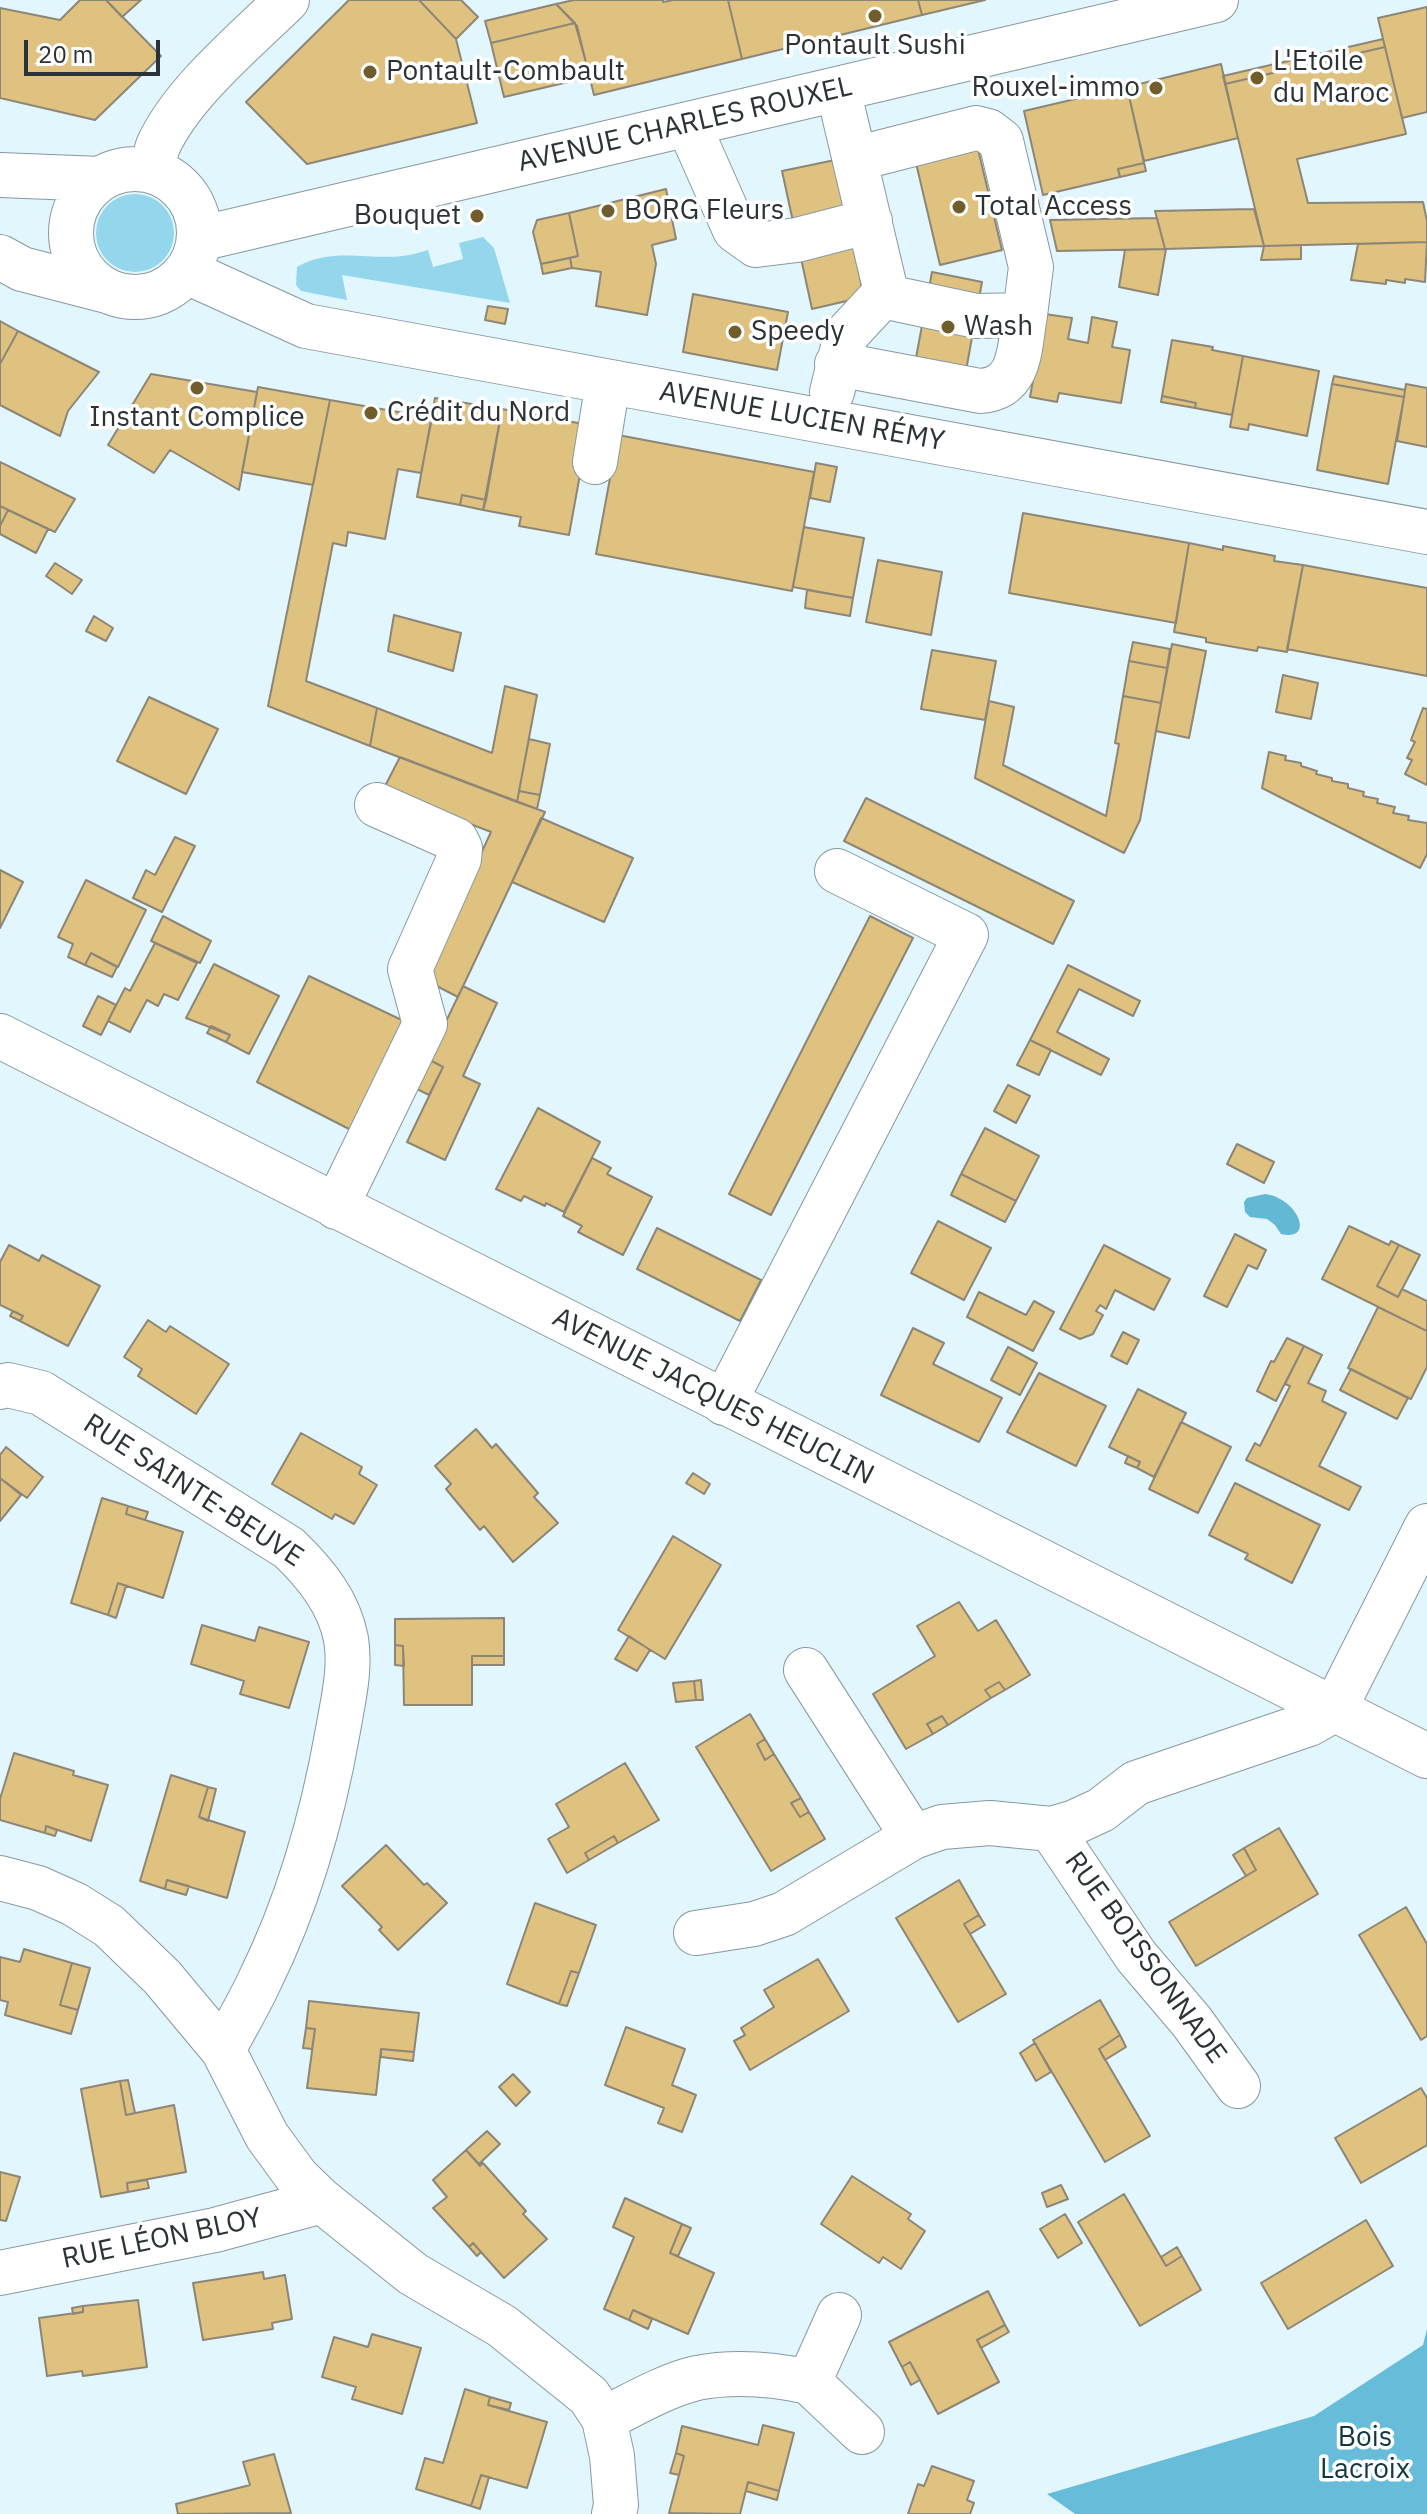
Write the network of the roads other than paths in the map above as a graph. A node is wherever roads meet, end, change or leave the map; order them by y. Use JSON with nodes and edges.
{"nodes":[{"id":1,"x":287,"y":0,"type":"edge"},
{"id":2,"x":1216,"y":0,"type":"edge"},
{"id":3,"x":838,"y":89,"type":"junction"},
{"id":4,"x":688,"y":124,"type":"junction"},
{"id":5,"x":855,"y":159,"type":"junction"},
{"id":6,"x":152,"y":171,"type":"junction"},
{"id":7,"x":0,"y":175,"type":"edge"},
{"id":8,"x":100,"y":179,"type":"junction"},
{"id":9,"x":870,"y":221,"type":"junction"},
{"id":10,"x":193,"y":255,"type":"junction"},
{"id":11,"x":0,"y":257,"type":"edge"},
{"id":12,"x":107,"y":291,"type":"junction"},
{"id":13,"x":886,"y":292,"type":"junction"},
{"id":14,"x":1025,"y":315,"type":"junction"},
{"id":15,"x":837,"y":364,"type":"junction"},
{"id":16,"x":608,"y":382,"type":"junction"},
{"id":17,"x":827,"y":422,"type":"junction"},
{"id":18,"x":595,"y":462,"type":"dead end"},
{"id":19,"x":1427,"y":532,"type":"edge"},
{"id":20,"x":377,"y":805,"type":"dead end"},
{"id":21,"x":837,"y":871,"type":"dead end"},
{"id":22,"x":0,"y":1036,"type":"edge"},
{"id":23,"x":336,"y":1207,"type":"junction"},
{"id":24,"x":0,"y":1387,"type":"edge"},
{"id":25,"x":724,"y":1403,"type":"junction"},
{"id":26,"x":1427,"y":1526,"type":"edge"},
{"id":27,"x":806,"y":1670,"type":"dead end"},
{"id":28,"x":1334,"y":1710,"type":"junction"},
{"id":29,"x":1427,"y":1756,"type":"edge"},
{"id":30,"x":1051,"y":1829,"type":"junction"},
{"id":31,"x":913,"y":1837,"type":"junction"},
{"id":32,"x":0,"y":1878,"type":"edge"},
{"id":33,"x":696,"y":1933,"type":"dead end"},
{"id":34,"x":223,"y":2050,"type":"junction"},
{"id":35,"x":1238,"y":2086,"type":"dead end"},
{"id":36,"x":322,"y":2201,"type":"junction"},
{"id":37,"x":0,"y":2273,"type":"edge"},
{"id":38,"x":839,"y":2315,"type":"dead end"},
{"id":39,"x":809,"y":2382,"type":"junction"},
{"id":40,"x":604,"y":2419,"type":"junction"},
{"id":41,"x":862,"y":2432,"type":"dead end"},
{"id":42,"x":614,"y":2514,"type":"edge"}],
"edges":[{"from":1,"to":6,"type":"street"},
{"from":2,"to":3,"type":"street","name":"AVENUE CHARLES ROUXEL"},
{"from":3,"to":4,"type":"street","name":"AVENUE CHARLES ROUXEL"},
{"from":3,"to":5,"type":"street"},
{"from":4,"to":9,"type":"street"},
{"from":4,"to":10,"type":"street","name":"AVENUE CHARLES ROUXEL"},
{"from":5,"to":9,"type":"street"},
{"from":5,"to":14,"type":"street"},
{"from":6,"to":8,"type":"street"},
{"from":6,"to":10,"type":"street"},
{"from":7,"to":8,"type":"street"},
{"from":8,"to":12,"type":"street"},
{"from":9,"to":13,"type":"street"},
{"from":10,"to":12,"type":"street"},
{"from":10,"to":16,"type":"street","name":"AVENUE LUCIEN RÉMY"},
{"from":11,"to":12,"type":"street"},
{"from":13,"to":14,"type":"street"},
{"from":13,"to":15,"type":"street"},
{"from":14,"to":15,"type":"street"},
{"from":15,"to":17,"type":"street"},
{"from":16,"to":17,"type":"street","name":"AVENUE LUCIEN RÉMY"},
{"from":16,"to":18,"type":"street"},
{"from":17,"to":19,"type":"street","name":"AVENUE LUCIEN RÉMY"},
{"from":20,"to":23,"type":"street"},
{"from":21,"to":25,"type":"street"},
{"from":22,"to":23,"type":"street","name":"AVENUE JACQUES HEUCLIN"},
{"from":23,"to":25,"type":"street","name":"AVENUE JACQUES HEUCLIN"},
{"from":24,"to":34,"type":"street","name":"RUE SAINTE-BEUVE"},
{"from":25,"to":28,"type":"street","name":"AVENUE JACQUES HEUCLIN"},
{"from":26,"to":28,"type":"street"},
{"from":27,"to":31,"type":"street"},
{"from":28,"to":29,"type":"street","name":"AVENUE JACQUES HEUCLIN"},
{"from":28,"to":30,"type":"street"},
{"from":30,"to":31,"type":"street"},
{"from":30,"to":35,"type":"street","name":"RUE BOISSONNADE"},
{"from":31,"to":33,"type":"street"},
{"from":32,"to":34,"type":"street"},
{"from":34,"to":36,"type":"street"},
{"from":36,"to":37,"type":"street","name":"RUE LÉON BLOY"},
{"from":36,"to":40,"type":"street"},
{"from":38,"to":39,"type":"street"},
{"from":39,"to":40,"type":"street"},
{"from":39,"to":41,"type":"street"},
{"from":40,"to":42,"type":"street"}]}
